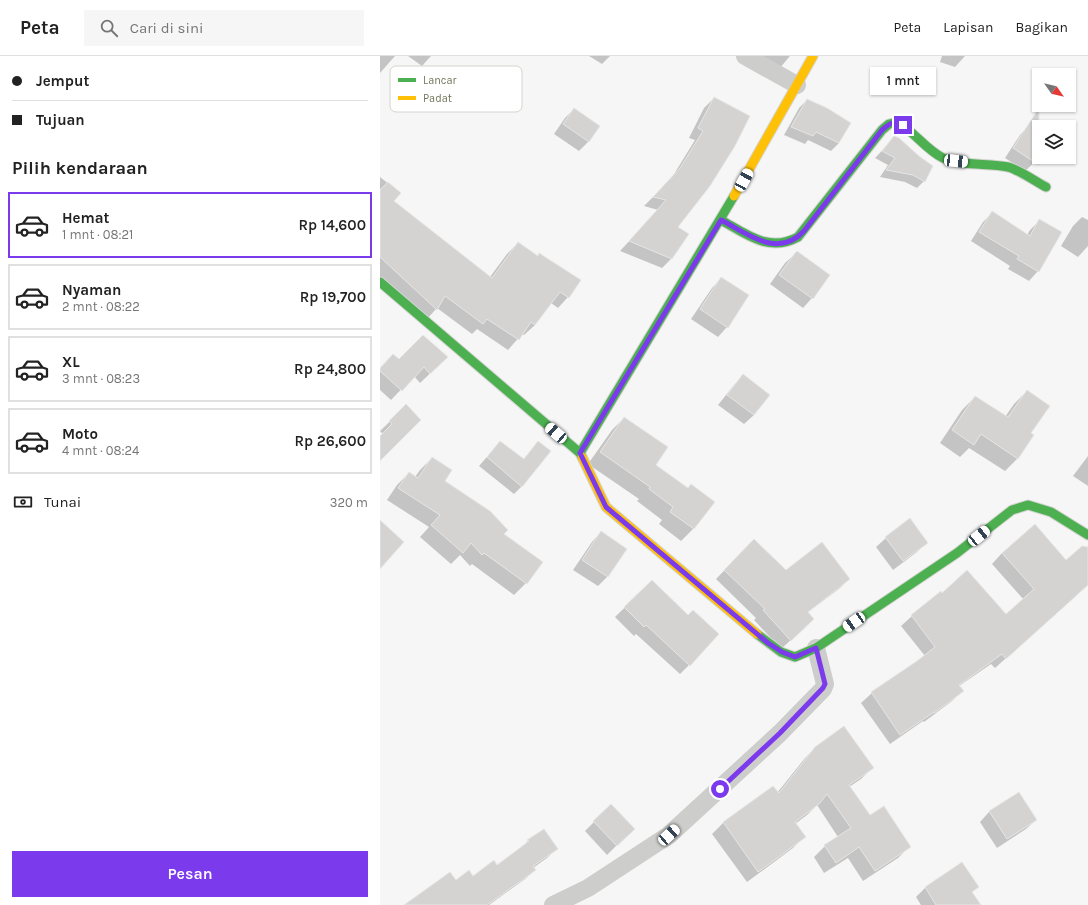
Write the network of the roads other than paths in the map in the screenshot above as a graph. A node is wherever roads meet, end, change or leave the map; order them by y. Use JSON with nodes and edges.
{"nodes":[{"id":1,"x":745,"y":56,"type":"edge"},
{"id":2,"x":813,"y":56,"type":"edge"},
{"id":3,"x":797,"y":85,"type":"junction"},
{"id":4,"x":1046,"y":187,"type":"dead end"},
{"id":5,"x":721,"y":220,"type":"junction"},
{"id":6,"x":380,"y":282,"type":"edge"},
{"id":7,"x":580,"y":453,"type":"junction"},
{"id":8,"x":1088,"y":535,"type":"edge"},
{"id":9,"x":816,"y":648,"type":"junction"},
{"id":10,"x":554,"y":905,"type":"edge"}],
"edges":[{"from":1,"to":3,"type":"street"},
{"from":2,"to":3,"type":"street"},
{"from":3,"to":5,"type":"street"},
{"from":4,"to":5,"type":"street"},
{"from":5,"to":7,"type":"street"},
{"from":6,"to":7,"type":"street"},
{"from":7,"to":9,"type":"street"},
{"from":8,"to":9,"type":"street"},
{"from":9,"to":10,"type":"street"}]}
